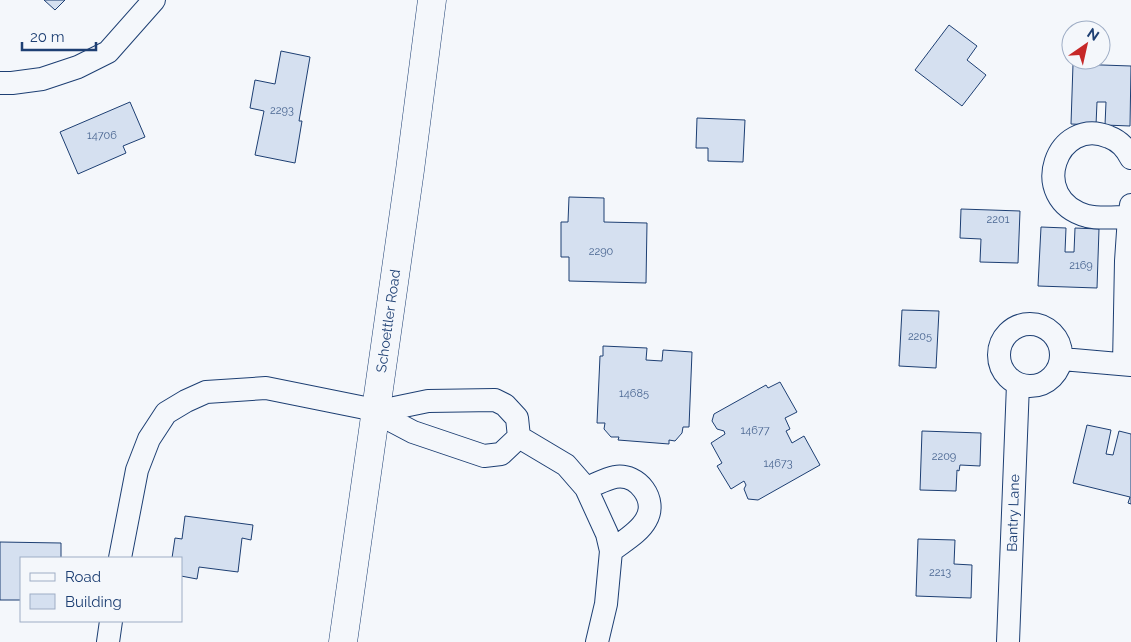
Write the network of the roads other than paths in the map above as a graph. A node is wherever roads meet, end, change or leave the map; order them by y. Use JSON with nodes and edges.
{"nodes":[{"id":1,"x":154,"y":0,"type":"edge"},
{"id":2,"x":432,"y":0,"type":"edge"},
{"id":3,"x":0,"y":82,"type":"edge"},
{"id":4,"x":1131,"y":158,"type":"edge"},
{"id":5,"x":1130,"y":211,"type":"edge"},
{"id":6,"x":1062,"y":358,"type":"junction"},
{"id":7,"x":1128,"y":364,"type":"edge"},
{"id":8,"x":1018,"y":384,"type":"junction"},
{"id":9,"x":375,"y":411,"type":"junction"},
{"id":10,"x":519,"y":437,"type":"junction"},
{"id":11,"x":586,"y":488,"type":"junction"},
{"id":12,"x":611,"y":551,"type":"junction"},
{"id":13,"x":120,"y":557,"type":"edge"},
{"id":14,"x":111,"y":622,"type":"edge"},
{"id":15,"x":108,"y":642,"type":"edge"},
{"id":16,"x":343,"y":642,"type":"edge"},
{"id":17,"x":597,"y":642,"type":"edge"},
{"id":18,"x":1008,"y":642,"type":"edge"}],
"edges":[{"from":1,"to":3,"type":"street"},
{"from":2,"to":9,"type":"street","name":"Schoettler Road"},
{"from":4,"to":5,"type":"street"},
{"from":5,"to":7,"type":"street"},
{"from":6,"to":7,"type":"street"},
{"from":6,"to":8,"type":"street"},
{"from":6,"to":8,"type":"street"},
{"from":8,"to":18,"type":"street","name":"Bantry Lane"},
{"from":9,"to":10,"type":"street"},
{"from":9,"to":10,"type":"street"},
{"from":9,"to":13,"type":"street"},
{"from":9,"to":16,"type":"street","name":"Schoettler Road"},
{"from":10,"to":11,"type":"street"},
{"from":11,"to":12,"type":"street"},
{"from":11,"to":12,"type":"street"},
{"from":12,"to":17,"type":"street"},
{"from":14,"to":15,"type":"street"}]}
